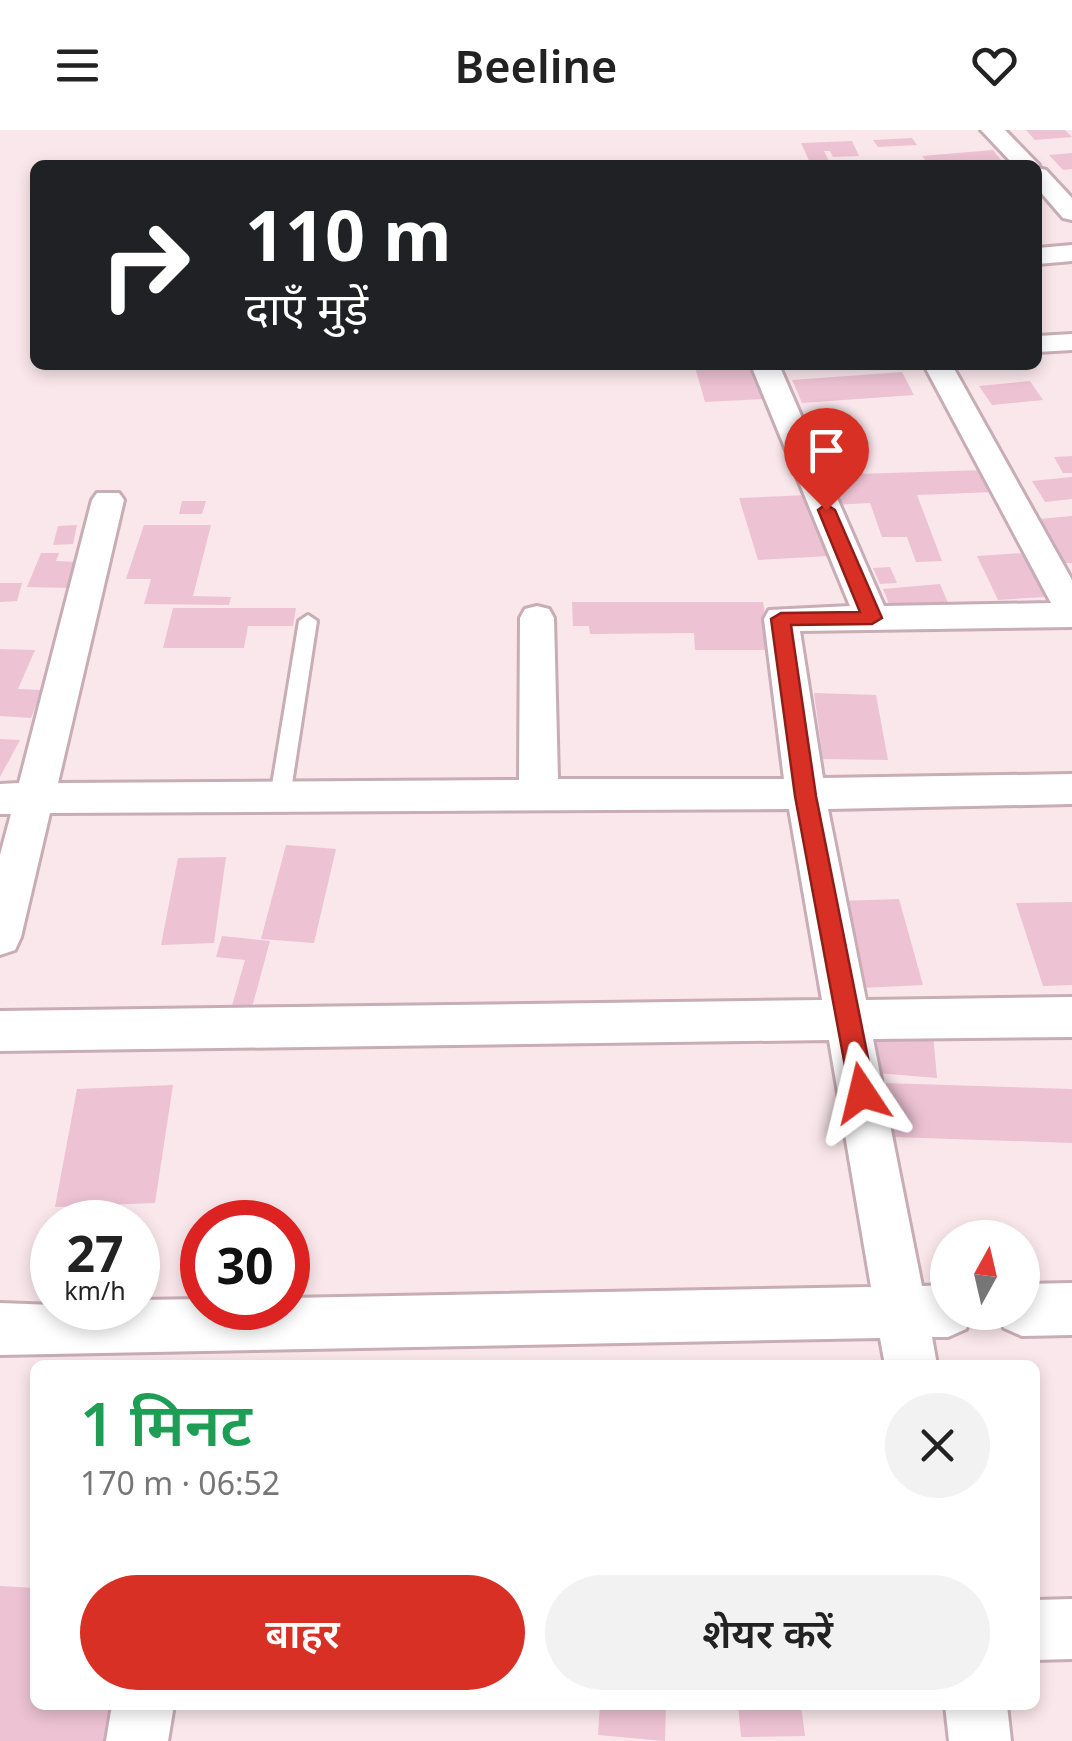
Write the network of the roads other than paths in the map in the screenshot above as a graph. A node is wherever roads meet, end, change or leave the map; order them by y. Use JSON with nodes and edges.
{"nodes":[{"id":1,"x":992,"y":130,"type":"edge"},
{"id":2,"x":1023,"y":160,"type":"edge"},
{"id":3,"x":1042,"y":179,"type":"edge"},
{"id":4,"x":1072,"y":212,"type":"edge"},
{"id":5,"x":1072,"y":254,"type":"edge"},
{"id":6,"x":1042,"y":256,"type":"edge"},
{"id":7,"x":1072,"y":342,"type":"edge"},
{"id":8,"x":1042,"y":344,"type":"edge"},
{"id":9,"x":767,"y":370,"type":"edge"},
{"id":10,"x":941,"y":370,"type":"edge"},
{"id":11,"x":108,"y":500,"type":"dead end"},
{"id":12,"x":1072,"y":613,"type":"edge"},
{"id":13,"x":537,"y":618,"type":"dead end"},
{"id":14,"x":872,"y":618,"type":"junction"},
{"id":15,"x":308,"y":620,"type":"dead end"},
{"id":16,"x":1072,"y":789,"type":"edge"},
{"id":17,"x":539,"y":794,"type":"junction"},
{"id":18,"x":806,"y":796,"type":"junction"},
{"id":19,"x":280,"y":797,"type":"junction"},
{"id":20,"x":16,"y":798,"type":"edge"},
{"id":21,"x":0,"y":938,"type":"edge"},
{"id":22,"x":1072,"y":1017,"type":"edge"},
{"id":23,"x":850,"y":1020,"type":"junction"},
{"id":24,"x":0,"y":1030,"type":"edge"},
{"id":25,"x":1072,"y":1309,"type":"edge"},
{"id":26,"x":1040,"y":1310,"type":"edge"},
{"id":27,"x":924,"y":1312,"type":"edge"},
{"id":28,"x":0,"y":1329,"type":"edge"},
{"id":29,"x":129,"y":1346,"type":"edge"},
{"id":30,"x":912,"y":1360,"type":"edge"},
{"id":31,"x":1072,"y":1629,"type":"edge"},
{"id":32,"x":1040,"y":1630,"type":"edge"},
{"id":33,"x":142,"y":1710,"type":"edge"},
{"id":34,"x":977,"y":1710,"type":"edge"},
{"id":35,"x":137,"y":1741,"type":"edge"},
{"id":36,"x":980,"y":1741,"type":"edge"}],
"edges":[{"from":1,"to":2,"type":"street"},
{"from":3,"to":4,"type":"street"},
{"from":5,"to":6,"type":"street"},
{"from":7,"to":8,"type":"street"},
{"from":9,"to":14,"type":"street"},
{"from":10,"to":12,"type":"street"},
{"from":11,"to":20,"type":"street"},
{"from":12,"to":14,"type":"street"},
{"from":13,"to":17,"type":"street"},
{"from":14,"to":18,"type":"street"},
{"from":15,"to":19,"type":"lane"},
{"from":16,"to":18,"type":"street"},
{"from":17,"to":18,"type":"street"},
{"from":17,"to":19,"type":"street"},
{"from":18,"to":23,"type":"street"},
{"from":19,"to":20,"type":"street"},
{"from":20,"to":21,"type":"street"},
{"from":22,"to":23,"type":"street"},
{"from":23,"to":24,"type":"street"},
{"from":23,"to":27,"type":"street"},
{"from":25,"to":26,"type":"street"},
{"from":27,"to":29,"type":"street"},
{"from":27,"to":30,"type":"street"},
{"from":28,"to":29,"type":"street"},
{"from":31,"to":32,"type":"street"},
{"from":33,"to":35,"type":"street"},
{"from":34,"to":36,"type":"street"}]}
